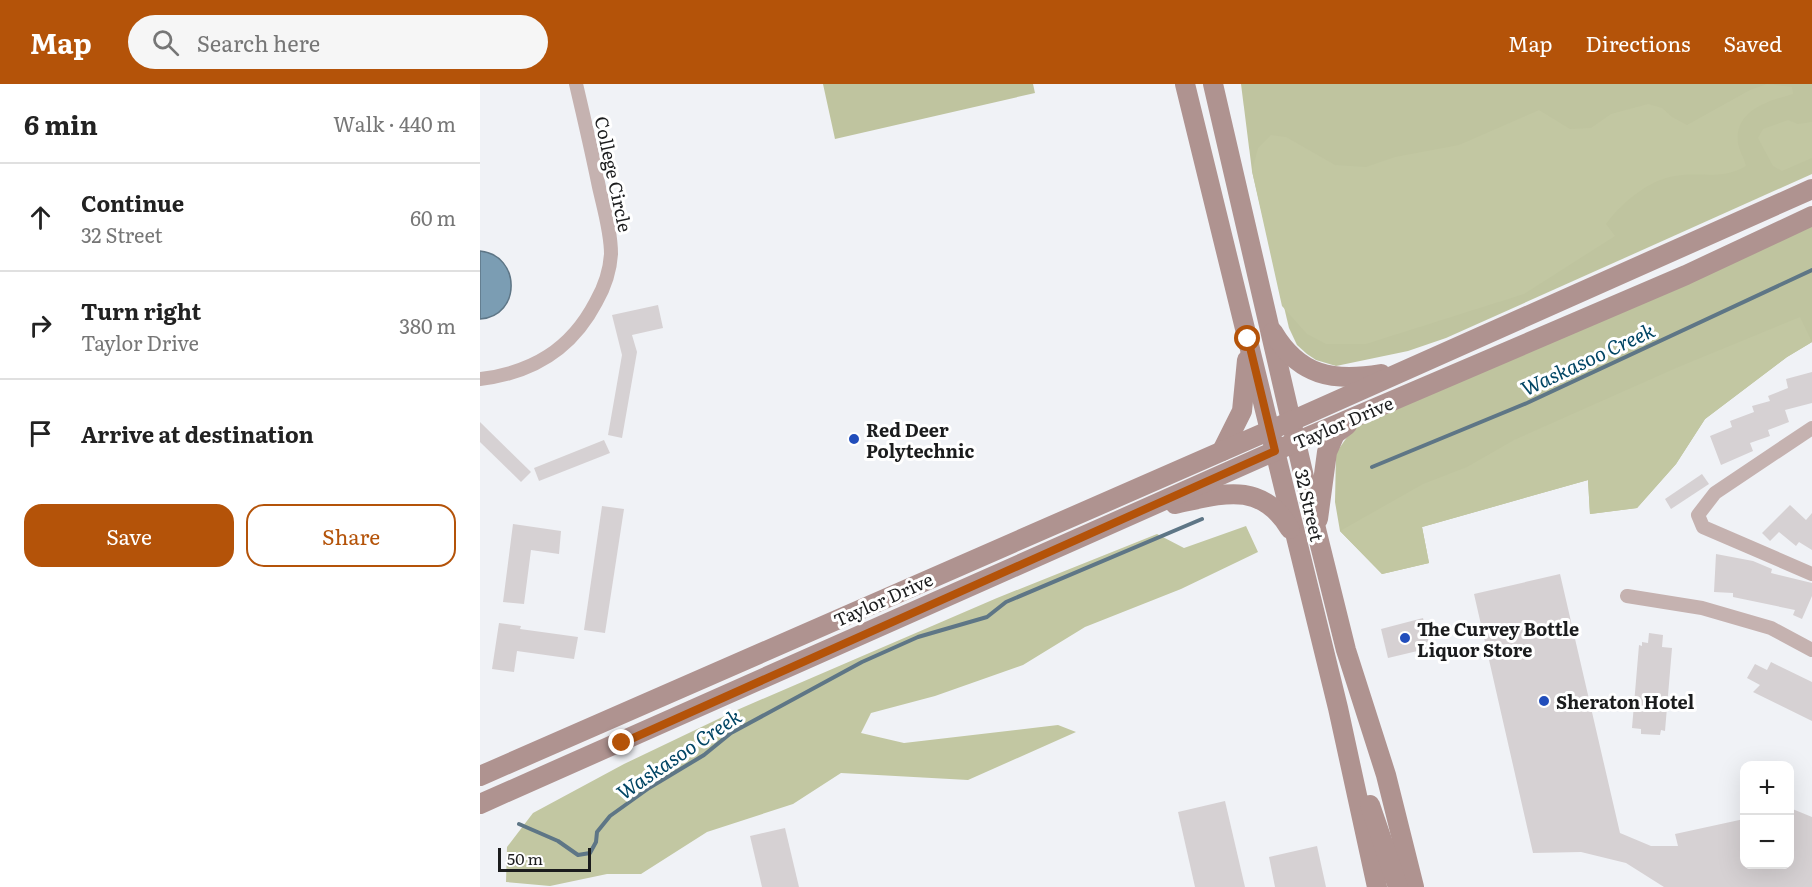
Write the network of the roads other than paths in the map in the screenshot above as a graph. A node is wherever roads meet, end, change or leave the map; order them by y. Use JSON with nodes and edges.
{"nodes":[{"id":1,"x":576,"y":84,"type":"edge"},
{"id":2,"x":1185,"y":84,"type":"edge"},
{"id":3,"x":1213,"y":84,"type":"edge"},
{"id":4,"x":1812,"y":189,"type":"edge"},
{"id":5,"x":1812,"y":216,"type":"edge"},
{"id":6,"x":1266,"y":321,"type":"junction"},
{"id":7,"x":1248,"y":339,"type":"junction"},
{"id":8,"x":1404,"y":369,"type":"junction"},
{"id":9,"x":480,"y":379,"type":"edge"},
{"id":10,"x":1365,"y":412,"type":"junction"},
{"id":11,"x":1290,"y":421,"type":"junction"},
{"id":12,"x":1812,"y":428,"type":"edge"},
{"id":13,"x":1270,"y":430,"type":"junction"},
{"id":14,"x":1295,"y":443,"type":"junction"},
{"id":15,"x":1222,"y":451,"type":"junction"},
{"id":16,"x":1275,"y":451,"type":"junction"},
{"id":17,"x":1137,"y":512,"type":"junction"},
{"id":18,"x":1317,"y":533,"type":"junction"},
{"id":19,"x":1296,"y":539,"type":"junction"},
{"id":20,"x":1812,"y":574,"type":"edge"},
{"id":21,"x":1627,"y":596,"type":"dead end"},
{"id":22,"x":1812,"y":651,"type":"edge"},
{"id":23,"x":1338,"y":708,"type":"junction"},
{"id":24,"x":480,"y":776,"type":"edge"},
{"id":25,"x":480,"y":804,"type":"edge"},
{"id":26,"x":1377,"y":887,"type":"edge"},
{"id":27,"x":1398,"y":887,"type":"edge"},
{"id":28,"x":1414,"y":887,"type":"edge"}],
"edges":[{"from":1,"to":9,"type":"street","name":"College Circle"},
{"from":2,"to":7,"type":"main road","name":"32 Street"},
{"from":3,"to":6,"type":"main road","name":"32 Street"},
{"from":4,"to":8,"type":"main road","name":"Taylor Drive"},
{"from":5,"to":10,"type":"main road","name":"Taylor Drive"},
{"from":6,"to":8,"type":"main road"},
{"from":6,"to":11,"type":"main road","name":"32 Street"},
{"from":7,"to":13,"type":"main road","name":"32 Street"},
{"from":7,"to":15,"type":"main road"},
{"from":8,"to":11,"type":"main road","name":"Taylor Drive"},
{"from":10,"to":14,"type":"main road","name":"Taylor Drive"},
{"from":10,"to":18,"type":"main road"},
{"from":11,"to":13,"type":"main road","name":"Taylor Drive"},
{"from":11,"to":14,"type":"main road","name":"32 Street"},
{"from":12,"to":20,"type":"street"},
{"from":13,"to":15,"type":"main road","name":"Taylor Drive"},
{"from":13,"to":16,"type":"main road","name":"32 Street"},
{"from":14,"to":16,"type":"main road","name":"Taylor Drive"},
{"from":14,"to":18,"type":"main road","name":"32 Street"},
{"from":15,"to":24,"type":"main road","name":"Taylor Drive"},
{"from":16,"to":17,"type":"main road","name":"Taylor Drive"},
{"from":16,"to":19,"type":"main road","name":"32 Street"},
{"from":17,"to":19,"type":"main road"},
{"from":17,"to":25,"type":"main road","name":"Taylor Drive"},
{"from":18,"to":28,"type":"main road","name":"32 Street"},
{"from":19,"to":23,"type":"main road","name":"32 Street"},
{"from":21,"to":22,"type":"street"},
{"from":23,"to":26,"type":"main road","name":"32 Street"},
{"from":23,"to":27,"type":"main road"}]}
